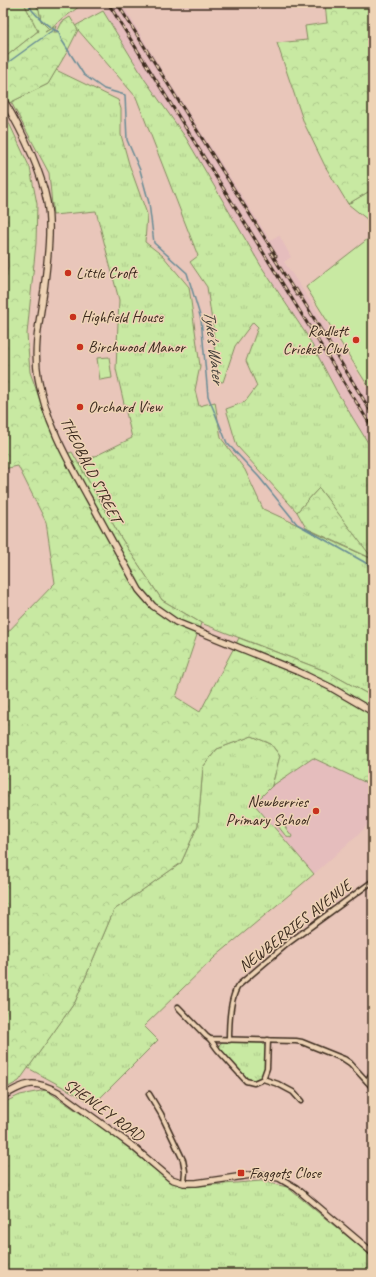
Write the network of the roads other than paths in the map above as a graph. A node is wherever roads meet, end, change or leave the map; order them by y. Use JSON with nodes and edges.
{"nodes":[{"id":1,"x":3,"y":99,"type":"edge"},
{"id":2,"x":373,"y":712,"type":"edge"},
{"id":3,"x":373,"y":881,"type":"edge"},
{"id":4,"x":178,"y":1007,"type":"dead end"},
{"id":5,"x":210,"y":1039,"type":"junction"},
{"id":6,"x":229,"y":1040,"type":"junction"},
{"id":7,"x":268,"y":1040,"type":"junction"},
{"id":8,"x":373,"y":1072,"type":"edge"},
{"id":9,"x":263,"y":1079,"type":"junction"},
{"id":10,"x":367,"y":1081,"type":"junction"},
{"id":11,"x":373,"y":1088,"type":"edge"},
{"id":12,"x":149,"y":1094,"type":"dead end"},
{"id":13,"x":3,"y":1096,"type":"edge"},
{"id":14,"x":301,"y":1101,"type":"dead end"},
{"id":15,"x":184,"y":1183,"type":"junction"},
{"id":16,"x":373,"y":1253,"type":"edge"}],
"edges":[{"from":1,"to":2,"type":"street","name":"THEOBALD STREET"},
{"from":3,"to":6,"type":"street","name":"NEWBERRIES AVENUE"},
{"from":4,"to":5,"type":"street"},
{"from":5,"to":6,"type":"street"},
{"from":5,"to":9,"type":"street"},
{"from":6,"to":7,"type":"street"},
{"from":7,"to":9,"type":"street"},
{"from":7,"to":10,"type":"street"},
{"from":8,"to":10,"type":"street"},
{"from":9,"to":14,"type":"street"},
{"from":10,"to":11,"type":"street"},
{"from":12,"to":15,"type":"street"},
{"from":13,"to":15,"type":"street","name":"SHENLEY ROAD"},
{"from":15,"to":16,"type":"street"}]}
